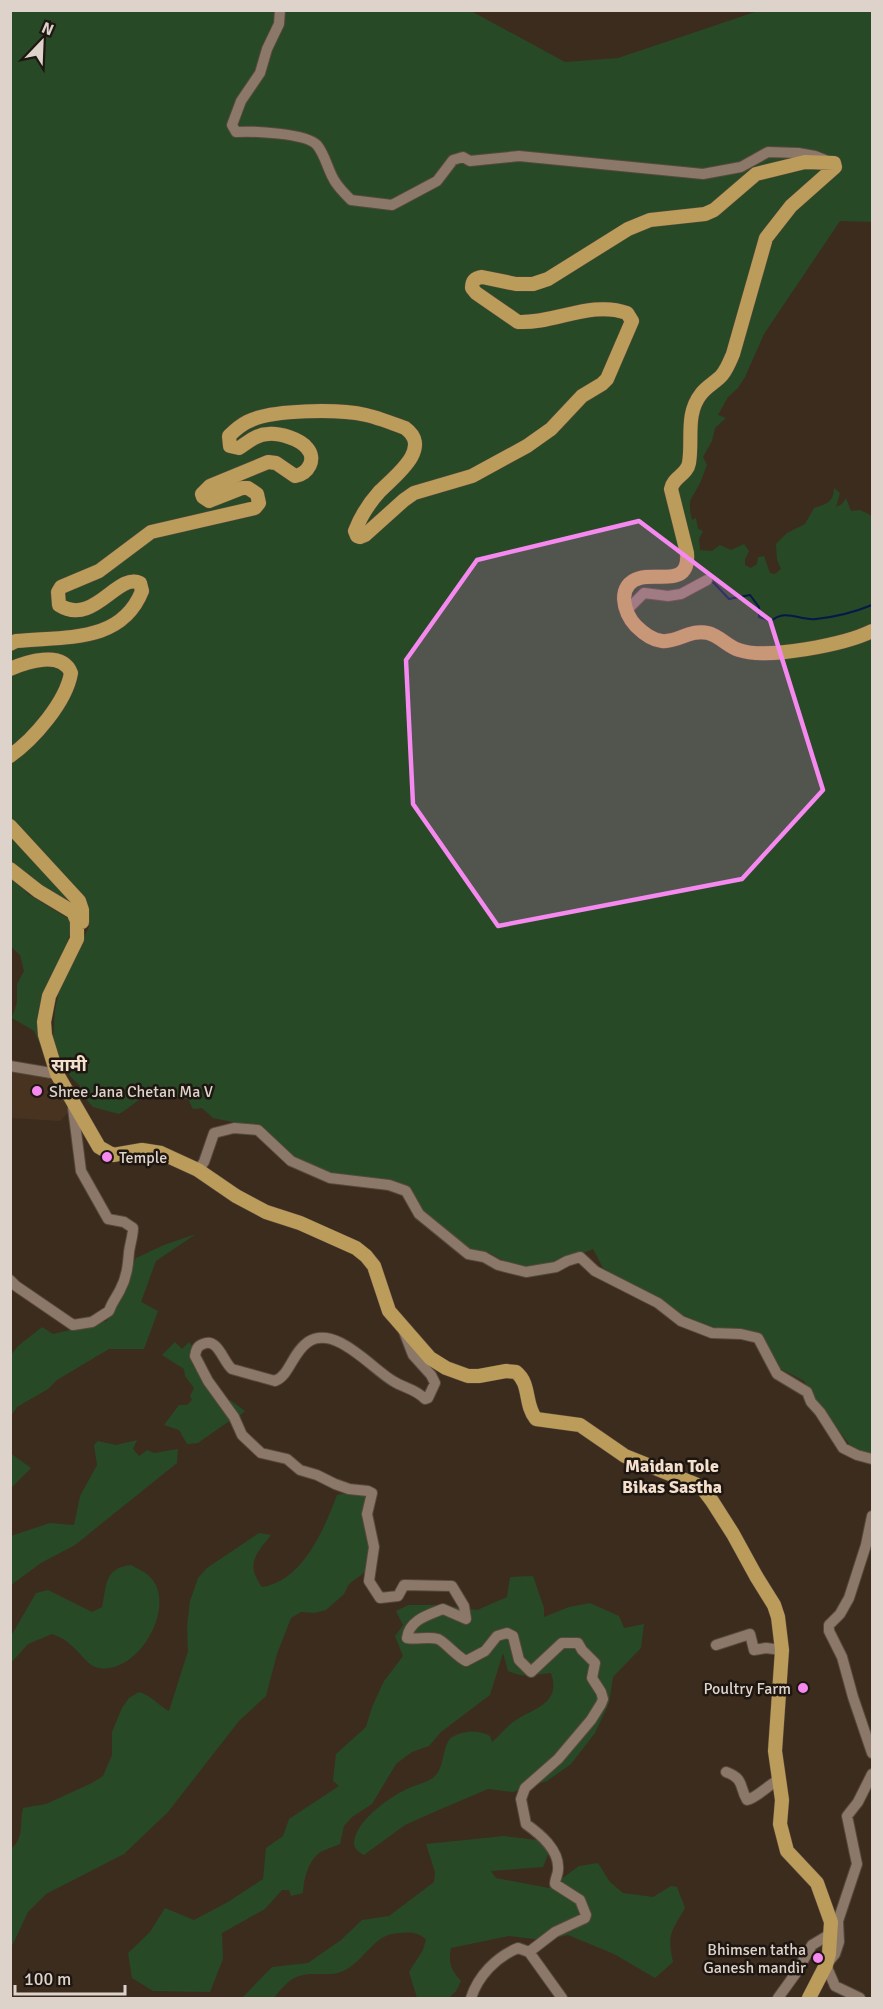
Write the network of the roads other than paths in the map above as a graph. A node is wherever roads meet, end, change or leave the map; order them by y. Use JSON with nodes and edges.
{"nodes":[{"id":1,"x":280,"y":10,"type":"edge"},
{"id":2,"x":827,"y":161,"type":"junction"},
{"id":3,"x":707,"y":580,"type":"dead end"},
{"id":4,"x":626,"y":611,"type":"junction"},
{"id":5,"x":868,"y":636,"type":"edge"},
{"id":6,"x":10,"y":644,"type":"edge"},
{"id":7,"x":10,"y":669,"type":"edge"},
{"id":8,"x":10,"y":756,"type":"edge"},
{"id":9,"x":10,"y":826,"type":"edge"},
{"id":10,"x":10,"y":869,"type":"edge"},
{"id":11,"x":78,"y":930,"type":"junction"},
{"id":12,"x":10,"y":1066,"type":"edge"},
{"id":13,"x":57,"y":1074,"type":"junction"},
{"id":14,"x":72,"y":1098,"type":"junction"},
{"id":15,"x":198,"y":1170,"type":"junction"},
{"id":16,"x":10,"y":1280,"type":"edge"},
{"id":17,"x":403,"y":1329,"type":"junction"},
{"id":18,"x":873,"y":1459,"type":"edge"},
{"id":19,"x":873,"y":1516,"type":"edge"},
{"id":20,"x":716,"y":1646,"type":"dead end"},
{"id":21,"x":782,"y":1650,"type":"junction"},
{"id":22,"x":873,"y":1753,"type":"edge"},
{"id":23,"x":726,"y":1772,"type":"dead end"},
{"id":24,"x":873,"y":1774,"type":"edge"},
{"id":25,"x":780,"y":1779,"type":"junction"},
{"id":26,"x":832,"y":1933,"type":"junction"},
{"id":27,"x":529,"y":1952,"type":"junction"},
{"id":28,"x":826,"y":1965,"type":"junction"},
{"id":29,"x":471,"y":1998,"type":"edge"},
{"id":30,"x":562,"y":1998,"type":"edge"},
{"id":31,"x":778,"y":1998,"type":"edge"},
{"id":32,"x":808,"y":1998,"type":"edge"},
{"id":33,"x":860,"y":1998,"type":"edge"}],
"edges":[{"from":1,"to":2,"type":"street"},
{"from":2,"to":4,"type":"main road"},
{"from":2,"to":6,"type":"main road"},
{"from":3,"to":4,"type":"street"},
{"from":4,"to":5,"type":"main road"},
{"from":7,"to":8,"type":"main road"},
{"from":9,"to":11,"type":"main road"},
{"from":10,"to":11,"type":"main road"},
{"from":11,"to":13,"type":"main road"},
{"from":12,"to":13,"type":"street"},
{"from":13,"to":14,"type":"main road"},
{"from":14,"to":15,"type":"main road"},
{"from":14,"to":16,"type":"street"},
{"from":15,"to":17,"type":"main road"},
{"from":15,"to":18,"type":"street"},
{"from":17,"to":21,"type":"main road"},
{"from":17,"to":27,"type":"street"},
{"from":19,"to":22,"type":"street"},
{"from":20,"to":21,"type":"street"},
{"from":21,"to":25,"type":"main road"},
{"from":23,"to":25,"type":"street"},
{"from":24,"to":28,"type":"street"},
{"from":25,"to":26,"type":"main road"},
{"from":26,"to":28,"type":"main road"},
{"from":26,"to":31,"type":"street"},
{"from":27,"to":29,"type":"street"},
{"from":27,"to":30,"type":"street"},
{"from":28,"to":32,"type":"main road"},
{"from":28,"to":33,"type":"street"}]}
